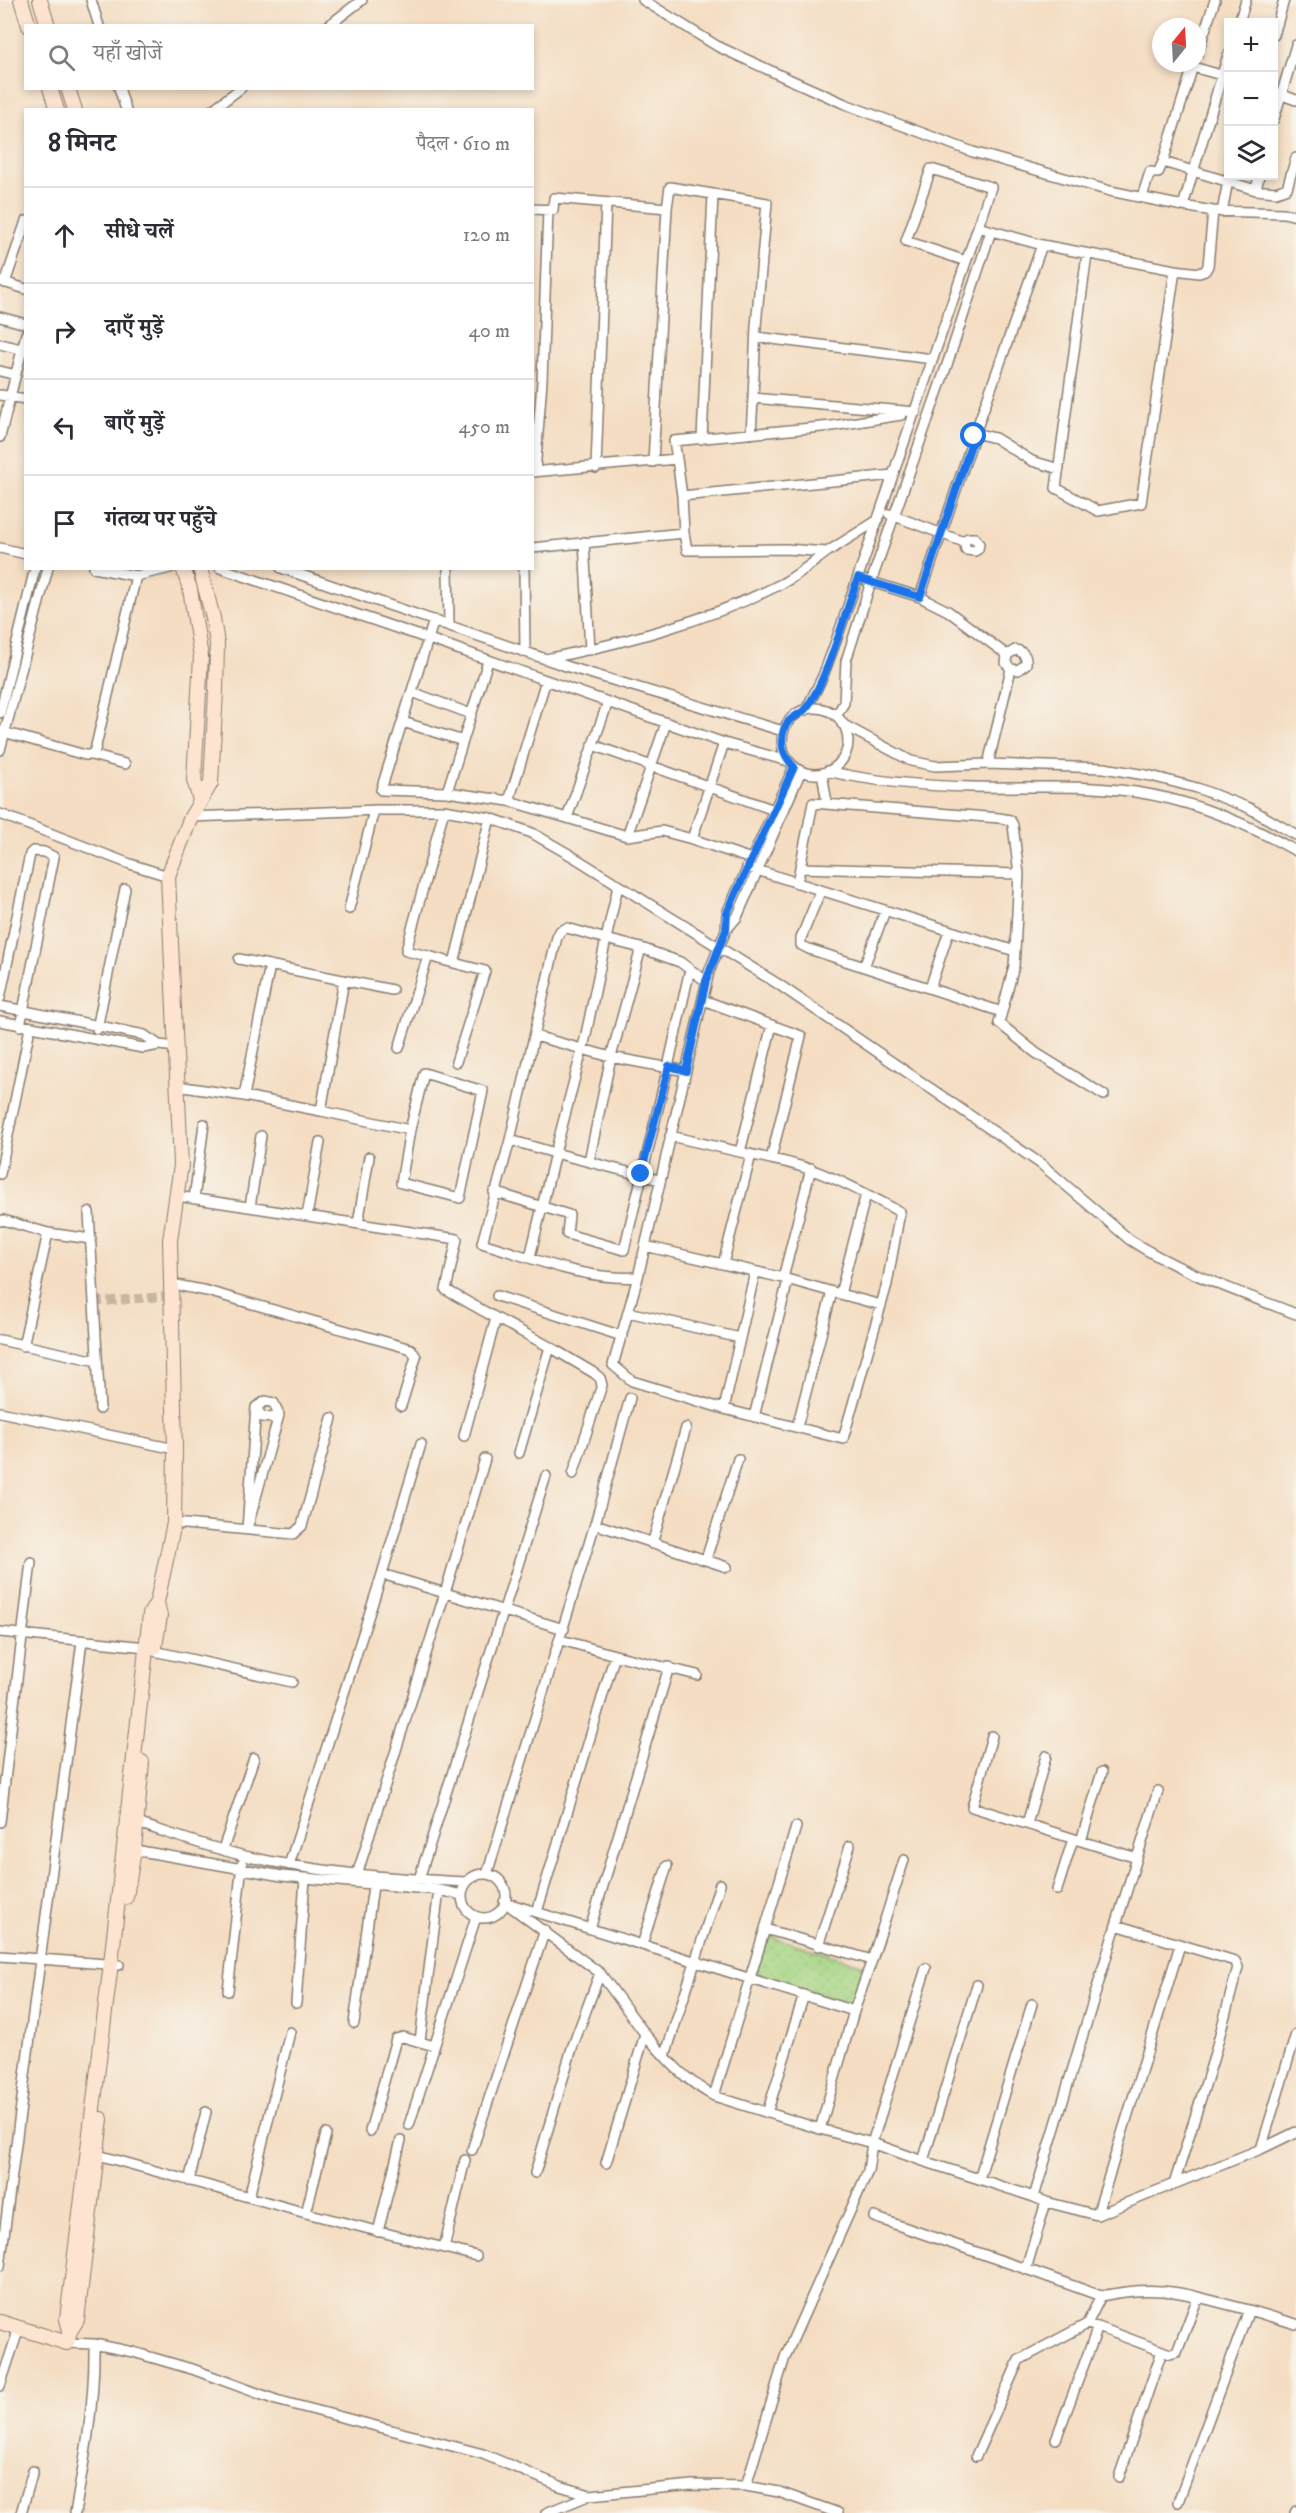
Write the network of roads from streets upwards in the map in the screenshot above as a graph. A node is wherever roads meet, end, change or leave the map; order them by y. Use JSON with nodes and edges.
{"nodes":[{"id":1,"x":21,"y":0,"type":"edge"},
{"id":2,"x":39,"y":0,"type":"edge"},
{"id":3,"x":93,"y":0,"type":"edge"},
{"id":4,"x":363,"y":0,"type":"edge"},
{"id":5,"x":643,"y":0,"type":"edge"},
{"id":6,"x":1215,"y":0,"type":"edge"},
{"id":7,"x":1246,"y":0,"type":"edge"},
{"id":8,"x":1284,"y":0,"type":"edge"},
{"id":9,"x":1240,"y":18,"type":"edge"},
{"id":10,"x":1278,"y":21,"type":"edge"},
{"id":11,"x":28,"y":24,"type":"edge"},
{"id":12,"x":47,"y":24,"type":"edge"},
{"id":13,"x":99,"y":24,"type":"edge"},
{"id":14,"x":330,"y":24,"type":"edge"},
{"id":15,"x":1206,"y":28,"type":"edge"},
{"id":16,"x":1296,"y":45,"type":"edge"},
{"id":17,"x":1206,"y":69,"type":"edge"},
{"id":18,"x":1192,"y":72,"type":"edge"},
{"id":19,"x":1224,"y":76,"type":"edge"},
{"id":20,"x":1224,"y":79,"type":"edge"},
{"id":21,"x":51,"y":90,"type":"edge"},
{"id":22,"x":69,"y":90,"type":"edge"},
{"id":23,"x":120,"y":90,"type":"edge"},
{"id":24,"x":238,"y":90,"type":"edge"},
{"id":25,"x":1278,"y":91,"type":"edge"},
{"id":26,"x":1278,"y":94,"type":"edge"},
{"id":27,"x":1296,"y":100,"type":"edge"},
{"id":28,"x":56,"y":108,"type":"edge"},
{"id":29,"x":74,"y":108,"type":"edge"},
{"id":30,"x":125,"y":108,"type":"edge"},
{"id":31,"x":215,"y":108,"type":"edge"},
{"id":32,"x":1296,"y":158,"type":"edge"},
{"id":33,"x":1163,"y":162,"type":"junction"},
{"id":34,"x":1192,"y":172,"type":"junction"},
{"id":35,"x":1224,"y":177,"type":"edge"},
{"id":36,"x":1228,"y":180,"type":"edge"},
{"id":37,"x":1234,"y":180,"type":"edge"},
{"id":38,"x":1258,"y":180,"type":"edge"},
{"id":39,"x":1256,"y":190,"type":"junction"},
{"id":40,"x":713,"y":194,"type":"junction"},
{"id":41,"x":1142,"y":197,"type":"junction"},
{"id":42,"x":606,"y":203,"type":"junction"},
{"id":43,"x":1183,"y":206,"type":"junction"},
{"id":44,"x":667,"y":208,"type":"junction"},
{"id":45,"x":534,"y":209,"type":"edge"},
{"id":46,"x":548,"y":209,"type":"junction"},
{"id":47,"x":1218,"y":211,"type":"junction"},
{"id":48,"x":1296,"y":216,"type":"edge"},
{"id":49,"x":24,"y":226,"type":"edge"},
{"id":50,"x":978,"y":227,"type":"junction"},
{"id":51,"x":991,"y":231,"type":"junction"},
{"id":52,"x":1042,"y":245,"type":"junction"},
{"id":53,"x":1087,"y":254,"type":"junction"},
{"id":54,"x":966,"y":261,"type":"junction"},
{"id":55,"x":1174,"y":270,"type":"junction"},
{"id":56,"x":2,"y":282,"type":"edge"},
{"id":57,"x":24,"y":288,"type":"edge"},
{"id":58,"x":0,"y":317,"type":"edge"},
{"id":59,"x":24,"y":323,"type":"edge"},
{"id":60,"x":756,"y":337,"type":"junction"},
{"id":61,"x":24,"y":340,"type":"edge"},
{"id":62,"x":0,"y":344,"type":"edge"},
{"id":63,"x":21,"y":349,"type":"junction"},
{"id":64,"x":933,"y":359,"type":"junction"},
{"id":65,"x":0,"y":371,"type":"edge"},
{"id":66,"x":16,"y":375,"type":"junction"},
{"id":67,"x":0,"y":395,"type":"edge"},
{"id":68,"x":11,"y":398,"type":"junction"},
{"id":69,"x":753,"y":398,"type":"junction"},
{"id":70,"x":24,"y":399,"type":"edge"},
{"id":71,"x":916,"y":412,"type":"junction"},
{"id":72,"x":2,"y":423,"type":"edge"},
{"id":73,"x":975,"y":433,"type":"junction"},
{"id":74,"x":751,"y":434,"type":"junction"},
{"id":75,"x":0,"y":437,"type":"edge"},
{"id":76,"x":702,"y":439,"type":"junction"},
{"id":77,"x":677,"y":459,"type":"junction"},
{"id":78,"x":652,"y":462,"type":"junction"},
{"id":79,"x":596,"y":468,"type":"junction"},
{"id":80,"x":1059,"y":469,"type":"junction"},
{"id":81,"x":534,"y":472,"type":"edge"},
{"id":82,"x":893,"y":475,"type":"junction"},
{"id":83,"x":682,"y":496,"type":"junction"},
{"id":84,"x":880,"y":515,"type":"junction"},
{"id":85,"x":893,"y":515,"type":"junction"},
{"id":86,"x":684,"y":533,"type":"junction"},
{"id":87,"x":941,"y":534,"type":"junction"},
{"id":88,"x":584,"y":542,"type":"junction"},
{"id":89,"x":964,"y":542,"type":"dead end"},
{"id":90,"x":0,"y":548,"type":"edge"},
{"id":91,"x":534,"y":548,"type":"edge"},
{"id":92,"x":826,"y":552,"type":"junction"},
{"id":93,"x":24,"y":554,"type":"edge"},
{"id":94,"x":35,"y":570,"type":"edge"},
{"id":95,"x":48,"y":570,"type":"edge"},
{"id":96,"x":104,"y":570,"type":"edge"},
{"id":97,"x":162,"y":570,"type":"edge"},
{"id":98,"x":184,"y":570,"type":"edge"},
{"id":99,"x":201,"y":570,"type":"edge"},
{"id":100,"x":226,"y":570,"type":"edge"},
{"id":101,"x":287,"y":570,"type":"edge"},
{"id":102,"x":448,"y":570,"type":"edge"},
{"id":103,"x":524,"y":570,"type":"edge"},
{"id":104,"x":136,"y":576,"type":"junction"},
{"id":105,"x":858,"y":578,"type":"junction"},
{"id":106,"x":871,"y":582,"type":"junction"},
{"id":107,"x":920,"y":597,"type":"junction"},
{"id":108,"x":434,"y":620,"type":"junction"},
{"id":109,"x":449,"y":625,"type":"junction"},
{"id":110,"x":429,"y":639,"type":"junction"},
{"id":111,"x":590,"y":650,"type":"junction"},
{"id":112,"x":525,"y":652,"type":"junction"},
{"id":113,"x":1006,"y":655,"type":"junction"},
{"id":114,"x":546,"y":659,"type":"junction"},
{"id":115,"x":488,"y":661,"type":"junction"},
{"id":116,"x":569,"y":667,"type":"junction"},
{"id":117,"x":1011,"y":669,"type":"junction"},
{"id":118,"x":546,"y":680,"type":"junction"},
{"id":119,"x":562,"y":686,"type":"junction"},
{"id":120,"x":412,"y":692,"type":"junction"},
{"id":121,"x":608,"y":702,"type":"junction"},
{"id":122,"x":806,"y":710,"type":"junction"},
{"id":123,"x":0,"y":713,"type":"edge"},
{"id":124,"x":471,"y":714,"type":"junction"},
{"id":125,"x":836,"y":716,"type":"junction"},
{"id":126,"x":403,"y":722,"type":"junction"},
{"id":127,"x":666,"y":723,"type":"junction"},
{"id":128,"x":843,"y":724,"type":"junction"},
{"id":129,"x":783,"y":731,"type":"junction"},
{"id":130,"x":2,"y":732,"type":"edge"},
{"id":131,"x":463,"y":741,"type":"junction"},
{"id":132,"x":724,"y":743,"type":"junction"},
{"id":133,"x":593,"y":745,"type":"junction"},
{"id":134,"x":0,"y":750,"type":"edge"},
{"id":135,"x":91,"y":755,"type":"junction"},
{"id":136,"x":125,"y":764,"type":"dead end"},
{"id":137,"x":988,"y":764,"type":"junction"},
{"id":138,"x":652,"y":766,"type":"junction"},
{"id":139,"x":794,"y":766,"type":"junction"},
{"id":140,"x":825,"y":772,"type":"junction"},
{"id":141,"x":1025,"y":776,"type":"junction"},
{"id":142,"x":710,"y":787,"type":"junction"},
{"id":143,"x":447,"y":792,"type":"junction"},
{"id":144,"x":200,"y":800,"type":"junction"},
{"id":145,"x":509,"y":801,"type":"junction"},
{"id":146,"x":827,"y":803,"type":"junction"},
{"id":147,"x":374,"y":810,"type":"junction"},
{"id":148,"x":444,"y":810,"type":"junction"},
{"id":149,"x":774,"y":810,"type":"junction"},
{"id":150,"x":0,"y":813,"type":"edge"},
{"id":151,"x":190,"y":817,"type":"junction"},
{"id":152,"x":490,"y":818,"type":"junction"},
{"id":153,"x":567,"y":818,"type":"junction"},
{"id":154,"x":1276,"y":824,"type":"junction"},
{"id":155,"x":1254,"y":830,"type":"junction"},
{"id":156,"x":1296,"y":835,"type":"edge"},
{"id":157,"x":627,"y":836,"type":"junction"},
{"id":158,"x":692,"y":838,"type":"junction"},
{"id":159,"x":1296,"y":850,"type":"edge"},
{"id":160,"x":751,"y":866,"type":"junction"},
{"id":161,"x":800,"y":868,"type":"junction"},
{"id":162,"x":1018,"y":874,"type":"junction"},
{"id":163,"x":168,"y":876,"type":"junction"},
{"id":164,"x":797,"y":884,"type":"junction"},
{"id":165,"x":618,"y":886,"type":"junction"},
{"id":166,"x":125,"y":889,"type":"dead end"},
{"id":167,"x":820,"y":892,"type":"junction"},
{"id":168,"x":349,"y":909,"type":"dead end"},
{"id":169,"x":885,"y":911,"type":"junction"},
{"id":170,"x":949,"y":931,"type":"junction"},
{"id":171,"x":606,"y":939,"type":"junction"},
{"id":172,"x":719,"y":947,"type":"junction"},
{"id":173,"x":641,"y":948,"type":"junction"},
{"id":174,"x":1015,"y":951,"type":"junction"},
{"id":175,"x":428,"y":956,"type":"junction"},
{"id":176,"x":239,"y":959,"type":"dead end"},
{"id":177,"x":454,"y":963,"type":"junction"},
{"id":178,"x":270,"y":965,"type":"junction"},
{"id":179,"x":864,"y":967,"type":"junction"},
{"id":180,"x":690,"y":969,"type":"junction"},
{"id":181,"x":345,"y":980,"type":"junction"},
{"id":182,"x":706,"y":981,"type":"junction"},
{"id":183,"x":930,"y":988,"type":"junction"},
{"id":184,"x":392,"y":990,"type":"dead end"},
{"id":185,"x":0,"y":998,"type":"edge"},
{"id":186,"x":703,"y":1000,"type":"junction"},
{"id":187,"x":0,"y":1006,"type":"edge"},
{"id":188,"x":23,"y":1012,"type":"junction"},
{"id":189,"x":1002,"y":1012,"type":"junction"},
{"id":190,"x":0,"y":1021,"type":"edge"},
{"id":191,"x":772,"y":1025,"type":"junction"},
{"id":192,"x":20,"y":1026,"type":"junction"},
{"id":193,"x":98,"y":1026,"type":"junction"},
{"id":194,"x":30,"y":1028,"type":"junction"},
{"id":195,"x":535,"y":1036,"type":"junction"},
{"id":196,"x":94,"y":1040,"type":"junction"},
{"id":197,"x":159,"y":1045,"type":"junction"},
{"id":198,"x":176,"y":1047,"type":"junction"},
{"id":199,"x":399,"y":1048,"type":"dead end"},
{"id":200,"x":583,"y":1048,"type":"junction"},
{"id":201,"x":611,"y":1057,"type":"junction"},
{"id":202,"x":456,"y":1062,"type":"dead end"},
{"id":203,"x":669,"y":1066,"type":"junction"},
{"id":204,"x":686,"y":1071,"type":"junction"},
{"id":205,"x":177,"y":1086,"type":"junction"},
{"id":206,"x":1104,"y":1095,"type":"dead end"},
{"id":207,"x":244,"y":1096,"type":"junction"},
{"id":208,"x":321,"y":1111,"type":"junction"},
{"id":209,"x":204,"y":1124,"type":"dead end"},
{"id":210,"x":410,"y":1130,"type":"junction"},
{"id":211,"x":261,"y":1136,"type":"dead end"},
{"id":212,"x":670,"y":1136,"type":"junction"},
{"id":213,"x":510,"y":1140,"type":"junction"},
{"id":214,"x":320,"y":1142,"type":"dead end"},
{"id":215,"x":740,"y":1152,"type":"junction"},
{"id":216,"x":555,"y":1153,"type":"junction"},
{"id":217,"x":751,"y":1155,"type":"junction"},
{"id":218,"x":369,"y":1157,"type":"dead end"},
{"id":219,"x":771,"y":1159,"type":"junction"},
{"id":220,"x":589,"y":1161,"type":"junction"},
{"id":221,"x":812,"y":1168,"type":"junction"},
{"id":222,"x":0,"y":1174,"type":"edge"},
{"id":223,"x":641,"y":1174,"type":"junction"},
{"id":224,"x":659,"y":1180,"type":"junction"},
{"id":225,"x":494,"y":1192,"type":"junction"},
{"id":226,"x":866,"y":1194,"type":"junction"},
{"id":227,"x":177,"y":1196,"type":"junction"},
{"id":228,"x":194,"y":1198,"type":"junction"},
{"id":229,"x":250,"y":1207,"type":"junction"},
{"id":230,"x":541,"y":1208,"type":"junction"},
{"id":231,"x":89,"y":1212,"type":"dead end"},
{"id":232,"x":307,"y":1216,"type":"junction"},
{"id":233,"x":0,"y":1221,"type":"edge"},
{"id":234,"x":358,"y":1224,"type":"junction"},
{"id":235,"x":48,"y":1233,"type":"junction"},
{"id":236,"x":91,"y":1239,"type":"junction"},
{"id":237,"x":644,"y":1249,"type":"junction"},
{"id":238,"x":624,"y":1250,"type":"junction"},
{"id":239,"x":530,"y":1257,"type":"junction"},
{"id":240,"x":723,"y":1264,"type":"junction"},
{"id":241,"x":755,"y":1272,"type":"junction"},
{"id":242,"x":638,"y":1277,"type":"junction"},
{"id":243,"x":786,"y":1279,"type":"junction"},
{"id":244,"x":171,"y":1284,"type":"junction"},
{"id":245,"x":836,"y":1293,"type":"junction"},
{"id":246,"x":497,"y":1296,"type":"dead end"},
{"id":247,"x":881,"y":1305,"type":"junction"},
{"id":248,"x":628,"y":1312,"type":"junction"},
{"id":249,"x":1296,"y":1314,"type":"edge"},
{"id":250,"x":496,"y":1318,"type":"junction"},
{"id":251,"x":622,"y":1335,"type":"junction"},
{"id":252,"x":740,"y":1338,"type":"junction"},
{"id":253,"x":0,"y":1340,"type":"edge"},
{"id":254,"x":23,"y":1346,"type":"junction"},
{"id":255,"x":550,"y":1347,"type":"junction"},
{"id":256,"x":97,"y":1361,"type":"junction"},
{"id":257,"x":630,"y":1398,"type":"dead end"},
{"id":258,"x":400,"y":1406,"type":"dead end"},
{"id":259,"x":100,"y":1409,"type":"dead end"},
{"id":260,"x":724,"y":1409,"type":"junction"},
{"id":261,"x":0,"y":1412,"type":"edge"},
{"id":262,"x":754,"y":1417,"type":"junction"},
{"id":263,"x":332,"y":1418,"type":"dead end"},
{"id":264,"x":797,"y":1427,"type":"junction"},
{"id":265,"x":686,"y":1428,"type":"dead end"},
{"id":266,"x":464,"y":1436,"type":"dead end"},
{"id":267,"x":421,"y":1444,"type":"dead end"},
{"id":268,"x":175,"y":1449,"type":"junction"},
{"id":269,"x":519,"y":1453,"type":"dead end"},
{"id":270,"x":485,"y":1459,"type":"dead end"},
{"id":271,"x":738,"y":1459,"type":"dead end"},
{"id":272,"x":573,"y":1474,"type":"dead end"},
{"id":273,"x":546,"y":1476,"type":"dead end"},
{"id":274,"x":174,"y":1523,"type":"junction"},
{"id":275,"x":595,"y":1524,"type":"junction"},
{"id":276,"x":247,"y":1529,"type":"junction"},
{"id":277,"x":652,"y":1544,"type":"junction"},
{"id":278,"x":706,"y":1559,"type":"junction"},
{"id":279,"x":31,"y":1562,"type":"dead end"},
{"id":280,"x":727,"y":1566,"type":"dead end"},
{"id":281,"x":382,"y":1574,"type":"junction"},
{"id":282,"x":445,"y":1593,"type":"junction"},
{"id":283,"x":504,"y":1612,"type":"junction"},
{"id":284,"x":564,"y":1629,"type":"junction"},
{"id":285,"x":0,"y":1632,"type":"edge"},
{"id":286,"x":22,"y":1634,"type":"junction"},
{"id":287,"x":561,"y":1640,"type":"junction"},
{"id":288,"x":82,"y":1641,"type":"junction"},
{"id":289,"x":150,"y":1649,"type":"junction"},
{"id":290,"x":615,"y":1655,"type":"junction"},
{"id":291,"x":669,"y":1667,"type":"junction"},
{"id":292,"x":698,"y":1675,"type":"dead end"},
{"id":293,"x":292,"y":1682,"type":"dead end"},
{"id":294,"x":5,"y":1732,"type":"edge"},
{"id":295,"x":992,"y":1736,"type":"dead end"},
{"id":296,"x":1046,"y":1756,"type":"dead end"},
{"id":297,"x":254,"y":1758,"type":"dead end"},
{"id":298,"x":1102,"y":1772,"type":"dead end"},
{"id":299,"x":1158,"y":1791,"type":"dead end"},
{"id":300,"x":131,"y":1821,"type":"junction"},
{"id":301,"x":0,"y":1822,"type":"edge"},
{"id":302,"x":1027,"y":1824,"type":"junction"},
{"id":303,"x":796,"y":1827,"type":"dead end"},
{"id":304,"x":1077,"y":1840,"type":"junction"},
{"id":305,"x":850,"y":1846,"type":"dead end"},
{"id":306,"x":128,"y":1849,"type":"junction"},
{"id":307,"x":223,"y":1849,"type":"junction"},
{"id":308,"x":244,"y":1856,"type":"junction"},
{"id":309,"x":1137,"y":1858,"type":"junction"},
{"id":310,"x":904,"y":1860,"type":"dead end"},
{"id":311,"x":290,"y":1865,"type":"junction"},
{"id":312,"x":667,"y":1866,"type":"dead end"},
{"id":313,"x":241,"y":1869,"type":"junction"},
{"id":314,"x":487,"y":1874,"type":"junction"},
{"id":315,"x":357,"y":1875,"type":"junction"},
{"id":316,"x":305,"y":1879,"type":"junction"},
{"id":317,"x":419,"y":1879,"type":"junction"},
{"id":318,"x":467,"y":1882,"type":"junction"},
{"id":319,"x":720,"y":1884,"type":"dead end"},
{"id":320,"x":373,"y":1886,"type":"junction"},
{"id":321,"x":439,"y":1890,"type":"junction"},
{"id":322,"x":1057,"y":1890,"type":"dead end"},
{"id":323,"x":462,"y":1895,"type":"junction"},
{"id":324,"x":504,"y":1902,"type":"junction"},
{"id":325,"x":537,"y":1912,"type":"junction"},
{"id":326,"x":476,"y":1917,"type":"junction"},
{"id":327,"x":1116,"y":1926,"type":"junction"},
{"id":328,"x":590,"y":1929,"type":"junction"},
{"id":329,"x":765,"y":1929,"type":"junction"},
{"id":330,"x":544,"y":1930,"type":"junction"},
{"id":331,"x":642,"y":1945,"type":"junction"},
{"id":332,"x":1180,"y":1945,"type":"junction"},
{"id":333,"x":818,"y":1946,"type":"junction"},
{"id":334,"x":0,"y":1956,"type":"edge"},
{"id":335,"x":40,"y":1960,"type":"junction"},
{"id":336,"x":872,"y":1960,"type":"junction"},
{"id":337,"x":696,"y":1961,"type":"junction"},
{"id":338,"x":115,"y":1964,"type":"junction"},
{"id":339,"x":926,"y":1968,"type":"dead end"},
{"id":340,"x":600,"y":1973,"type":"junction"},
{"id":341,"x":750,"y":1978,"type":"junction"},
{"id":342,"x":977,"y":1985,"type":"dead end"},
{"id":343,"x":228,"y":1990,"type":"dead end"},
{"id":344,"x":804,"y":1995,"type":"junction"},
{"id":345,"x":296,"y":2003,"type":"dead end"},
{"id":346,"x":1032,"y":2004,"type":"dead end"},
{"id":347,"x":854,"y":2011,"type":"junction"},
{"id":348,"x":354,"y":2023,"type":"dead end"},
{"id":349,"x":290,"y":2032,"type":"dead end"},
{"id":350,"x":645,"y":2034,"type":"junction"},
{"id":351,"x":1296,"y":2034,"type":"edge"},
{"id":352,"x":420,"y":2042,"type":"junction"},
{"id":353,"x":434,"y":2046,"type":"junction"},
{"id":354,"x":665,"y":2056,"type":"junction"},
{"id":355,"x":714,"y":2096,"type":"junction"},
{"id":356,"x":206,"y":2112,"type":"dead end"},
{"id":357,"x":767,"y":2113,"type":"junction"},
{"id":358,"x":409,"y":2125,"type":"dead end"},
{"id":359,"x":820,"y":2129,"type":"junction"},
{"id":360,"x":370,"y":2131,"type":"dead end"},
{"id":361,"x":1296,"y":2132,"type":"edge"},
{"id":362,"x":326,"y":2134,"type":"dead end"},
{"id":363,"x":401,"y":2139,"type":"dead end"},
{"id":364,"x":872,"y":2144,"type":"junction"},
{"id":365,"x":1261,"y":2149,"type":"junction"},
{"id":366,"x":472,"y":2150,"type":"dead end"},
{"id":367,"x":98,"y":2155,"type":"junction"},
{"id":368,"x":465,"y":2160,"type":"dead end"},
{"id":369,"x":923,"y":2161,"type":"junction"},
{"id":370,"x":606,"y":2163,"type":"dead end"},
{"id":371,"x":535,"y":2173,"type":"dead end"},
{"id":372,"x":979,"y":2179,"type":"junction"},
{"id":373,"x":189,"y":2181,"type":"junction"},
{"id":374,"x":1174,"y":2184,"type":"junction"},
{"id":375,"x":249,"y":2197,"type":"junction"},
{"id":376,"x":1034,"y":2197,"type":"junction"},
{"id":377,"x":1046,"y":2202,"type":"junction"},
{"id":378,"x":306,"y":2213,"type":"junction"},
{"id":379,"x":1097,"y":2215,"type":"junction"},
{"id":380,"x":874,"y":2217,"type":"dead end"},
{"id":381,"x":378,"y":2232,"type":"junction"},
{"id":382,"x":2,"y":2241,"type":"edge"},
{"id":383,"x":444,"y":2248,"type":"junction"},
{"id":384,"x":476,"y":2256,"type":"dead end"},
{"id":385,"x":0,"y":2266,"type":"edge"},
{"id":386,"x":1026,"y":2269,"type":"junction"},
{"id":387,"x":1101,"y":2296,"type":"junction"},
{"id":388,"x":1198,"y":2297,"type":"junction"},
{"id":389,"x":1249,"y":2310,"type":"junction"},
{"id":390,"x":0,"y":2322,"type":"edge"},
{"id":391,"x":1087,"y":2324,"type":"junction"},
{"id":392,"x":1296,"y":2324,"type":"edge"},
{"id":393,"x":1098,"y":2327,"type":"junction"},
{"id":394,"x":19,"y":2328,"type":"junction"},
{"id":395,"x":69,"y":2337,"type":"junction"},
{"id":396,"x":94,"y":2344,"type":"junction"},
{"id":397,"x":1162,"y":2351,"type":"junction"},
{"id":398,"x":0,"y":2386,"type":"edge"},
{"id":399,"x":1056,"y":2439,"type":"dead end"},
{"id":400,"x":976,"y":2456,"type":"dead end"},
{"id":401,"x":33,"y":2471,"type":"dead end"},
{"id":402,"x":1119,"y":2477,"type":"dead end"},
{"id":403,"x":746,"y":2486,"type":"junction"},
{"id":404,"x":590,"y":2495,"type":"junction"},
{"id":405,"x":1178,"y":2502,"type":"dead end"},
{"id":406,"x":21,"y":2513,"type":"edge"},
{"id":407,"x":75,"y":2513,"type":"edge"},
{"id":408,"x":546,"y":2513,"type":"edge"},
{"id":409,"x":838,"y":2513,"type":"edge"}],
"edges":[{"from":1,"to":11,"type":"street"},
{"from":2,"to":12,"type":"street"},
{"from":3,"to":13,"type":"street"},
{"from":4,"to":14,"type":"street"},
{"from":5,"to":41,"type":"street"},
{"from":6,"to":15,"type":"street"},
{"from":7,"to":9,"type":"street"},
{"from":8,"to":10,"type":"street"},
{"from":16,"to":25,"type":"street"},
{"from":17,"to":19,"type":"street"},
{"from":18,"to":33,"type":"street"},
{"from":20,"to":34,"type":"street"},
{"from":21,"to":28,"type":"street"},
{"from":22,"to":29,"type":"street"},
{"from":23,"to":30,"type":"street"},
{"from":24,"to":31,"type":"street"},
{"from":26,"to":27,"type":"street"},
{"from":32,"to":39,"type":"street"},
{"from":33,"to":34,"type":"street"},
{"from":33,"to":41,"type":"street"},
{"from":34,"to":35,"type":"street"},
{"from":34,"to":43,"type":"street"},
{"from":36,"to":47,"type":"street"},
{"from":37,"to":39,"type":"street"},
{"from":38,"to":39,"type":"street"},
{"from":40,"to":44,"type":"street"},
{"from":40,"to":60,"type":"street"},
{"from":40,"to":76,"type":"street"},
{"from":41,"to":43,"type":"street"},
{"from":42,"to":44,"type":"street"},
{"from":42,"to":46,"type":"street"},
{"from":42,"to":79,"type":"street"},
{"from":43,"to":47,"type":"street"},
{"from":44,"to":78,"type":"street"},
{"from":45,"to":46,"type":"street"},
{"from":46,"to":81,"type":"street"},
{"from":47,"to":48,"type":"street"},
{"from":47,"to":55,"type":"street"},
{"from":49,"to":56,"type":"street"},
{"from":50,"to":51,"type":"street"},
{"from":50,"to":54,"type":"street"},
{"from":50,"to":54,"type":"street"},
{"from":51,"to":52,"type":"street"},
{"from":51,"to":85,"type":"street"},
{"from":52,"to":53,"type":"street"},
{"from":52,"to":73,"type":"street"},
{"from":53,"to":55,"type":"street"},
{"from":53,"to":80,"type":"street"},
{"from":54,"to":64,"type":"street"},
{"from":55,"to":80,"type":"street"},
{"from":56,"to":57,"type":"street"},
{"from":58,"to":59,"type":"street"},
{"from":60,"to":64,"type":"street"},
{"from":60,"to":69,"type":"street"},
{"from":61,"to":63,"type":"street"},
{"from":62,"to":63,"type":"street"},
{"from":63,"to":66,"type":"street"},
{"from":64,"to":71,"type":"street"},
{"from":65,"to":66,"type":"street"},
{"from":66,"to":68,"type":"street"},
{"from":67,"to":68,"type":"street"},
{"from":68,"to":70,"type":"street"},
{"from":68,"to":72,"type":"street"},
{"from":69,"to":71,"type":"street"},
{"from":69,"to":74,"type":"street"},
{"from":71,"to":74,"type":"street"},
{"from":71,"to":82,"type":"street"},
{"from":72,"to":75,"type":"street"},
{"from":73,"to":80,"type":"street"},
{"from":73,"to":87,"type":"street"},
{"from":74,"to":76,"type":"street"},
{"from":76,"to":77,"type":"street"},
{"from":77,"to":78,"type":"street"},
{"from":77,"to":83,"type":"street"},
{"from":78,"to":79,"type":"street"},
{"from":79,"to":81,"type":"street"},
{"from":82,"to":83,"type":"street"},
{"from":82,"to":84,"type":"street"},
{"from":83,"to":86,"type":"street"},
{"from":84,"to":85,"type":"street"},
{"from":84,"to":92,"type":"street"},
{"from":84,"to":105,"type":"street"},
{"from":85,"to":87,"type":"street"},
{"from":85,"to":106,"type":"street"},
{"from":86,"to":88,"type":"street"},
{"from":86,"to":92,"type":"street"},
{"from":87,"to":89,"type":"street"},
{"from":87,"to":107,"type":"street"},
{"from":88,"to":91,"type":"street"},
{"from":88,"to":111,"type":"street"},
{"from":90,"to":93,"type":"street"},
{"from":92,"to":111,"type":"street"},
{"from":94,"to":123,"type":"street"},
{"from":95,"to":130,"type":"street"},
{"from":96,"to":104,"type":"street"},
{"from":97,"to":104,"type":"street"},
{"from":98,"to":144,"type":"street"},
{"from":99,"to":144,"type":"street"},
{"from":100,"to":110,"type":"street"},
{"from":101,"to":108,"type":"street"},
{"from":102,"to":109,"type":"street"},
{"from":103,"to":112,"type":"street"},
{"from":104,"to":135,"type":"street"},
{"from":105,"to":106,"type":"street"},
{"from":105,"to":122,"type":"street"},
{"from":106,"to":107,"type":"street"},
{"from":106,"to":125,"type":"street"},
{"from":107,"to":113,"type":"street"},
{"from":108,"to":109,"type":"street"},
{"from":108,"to":110,"type":"street"},
{"from":109,"to":112,"type":"street"},
{"from":110,"to":115,"type":"street"},
{"from":110,"to":120,"type":"street"},
{"from":111,"to":114,"type":"street"},
{"from":112,"to":114,"type":"street"},
{"from":113,"to":117,"type":"street"},
{"from":113,"to":117,"type":"street"},
{"from":114,"to":116,"type":"street"},
{"from":115,"to":118,"type":"street"},
{"from":115,"to":124,"type":"street"},
{"from":116,"to":119,"type":"street"},
{"from":116,"to":129,"type":"street"},
{"from":117,"to":137,"type":"street"},
{"from":118,"to":119,"type":"street"},
{"from":118,"to":145,"type":"street"},
{"from":119,"to":121,"type":"street"},
{"from":120,"to":124,"type":"street"},
{"from":120,"to":126,"type":"street"},
{"from":121,"to":127,"type":"street"},
{"from":121,"to":133,"type":"street"},
{"from":122,"to":125,"type":"street"},
{"from":122,"to":129,"type":"street"},
{"from":124,"to":131,"type":"street"},
{"from":125,"to":128,"type":"street"},
{"from":126,"to":131,"type":"street"},
{"from":126,"to":143,"type":"street"},
{"from":127,"to":132,"type":"street"},
{"from":127,"to":138,"type":"street"},
{"from":128,"to":137,"type":"street"},
{"from":128,"to":140,"type":"street"},
{"from":129,"to":139,"type":"street"},
{"from":130,"to":134,"type":"street"},
{"from":130,"to":135,"type":"street"},
{"from":131,"to":143,"type":"street"},
{"from":132,"to":139,"type":"street"},
{"from":132,"to":142,"type":"street"},
{"from":133,"to":138,"type":"street"},
{"from":133,"to":153,"type":"street"},
{"from":135,"to":136,"type":"street"},
{"from":137,"to":141,"type":"street"},
{"from":138,"to":142,"type":"street"},
{"from":138,"to":157,"type":"street"},
{"from":139,"to":140,"type":"street"},
{"from":139,"to":149,"type":"street"},
{"from":139,"to":160,"type":"street"},
{"from":140,"to":141,"type":"street"},
{"from":140,"to":146,"type":"street"},
{"from":141,"to":154,"type":"street"},
{"from":141,"to":155,"type":"street"},
{"from":142,"to":149,"type":"street"},
{"from":142,"to":158,"type":"street"},
{"from":143,"to":145,"type":"street"},
{"from":144,"to":151,"type":"street"},
{"from":145,"to":153,"type":"street"},
{"from":146,"to":161,"type":"street"},
{"from":146,"to":162,"type":"street"},
{"from":147,"to":148,"type":"street"},
{"from":147,"to":151,"type":"street"},
{"from":147,"to":168,"type":"street"},
{"from":148,"to":152,"type":"street"},
{"from":148,"to":175,"type":"street"},
{"from":149,"to":160,"type":"street"},
{"from":150,"to":163,"type":"street"},
{"from":151,"to":163,"type":"street"},
{"from":152,"to":165,"type":"street"},
{"from":152,"to":177,"type":"street"},
{"from":153,"to":157,"type":"street"},
{"from":154,"to":155,"type":"street"},
{"from":154,"to":156,"type":"street"},
{"from":155,"to":159,"type":"street"},
{"from":157,"to":158,"type":"street"},
{"from":158,"to":160,"type":"street"},
{"from":160,"to":164,"type":"street"},
{"from":160,"to":172,"type":"street"},
{"from":161,"to":162,"type":"street"},
{"from":161,"to":164,"type":"street"},
{"from":162,"to":174,"type":"street"},
{"from":163,"to":198,"type":"street"},
{"from":164,"to":167,"type":"street"},
{"from":165,"to":171,"type":"street"},
{"from":165,"to":172,"type":"street"},
{"from":166,"to":193,"type":"street"},
{"from":167,"to":169,"type":"street"},
{"from":167,"to":179,"type":"street"},
{"from":169,"to":170,"type":"street"},
{"from":169,"to":179,"type":"street"},
{"from":170,"to":174,"type":"street"},
{"from":170,"to":183,"type":"street"},
{"from":171,"to":173,"type":"street"},
{"from":171,"to":195,"type":"street"},
{"from":171,"to":200,"type":"street"},
{"from":172,"to":182,"type":"street"},
{"from":172,"to":249,"type":"street"},
{"from":173,"to":180,"type":"street"},
{"from":173,"to":201,"type":"street"},
{"from":174,"to":189,"type":"street"},
{"from":175,"to":177,"type":"street"},
{"from":175,"to":199,"type":"street"},
{"from":176,"to":178,"type":"street"},
{"from":177,"to":202,"type":"street"},
{"from":178,"to":181,"type":"street"},
{"from":178,"to":207,"type":"street"},
{"from":179,"to":183,"type":"street"},
{"from":180,"to":182,"type":"street"},
{"from":180,"to":203,"type":"street"},
{"from":181,"to":184,"type":"street"},
{"from":181,"to":208,"type":"street"},
{"from":182,"to":186,"type":"street"},
{"from":183,"to":189,"type":"street"},
{"from":185,"to":188,"type":"street"},
{"from":186,"to":191,"type":"street"},
{"from":186,"to":204,"type":"street"},
{"from":187,"to":188,"type":"street"},
{"from":188,"to":192,"type":"street"},
{"from":188,"to":193,"type":"street"},
{"from":189,"to":206,"type":"street"},
{"from":190,"to":192,"type":"street"},
{"from":191,"to":215,"type":"street"},
{"from":191,"to":219,"type":"street"},
{"from":192,"to":194,"type":"street"},
{"from":193,"to":196,"type":"street"},
{"from":193,"to":197,"type":"street"},
{"from":194,"to":196,"type":"street"},
{"from":194,"to":222,"type":"street"},
{"from":195,"to":200,"type":"street"},
{"from":195,"to":213,"type":"street"},
{"from":196,"to":197,"type":"street"},
{"from":197,"to":198,"type":"street"},
{"from":198,"to":205,"type":"street"},
{"from":200,"to":201,"type":"street"},
{"from":200,"to":216,"type":"street"},
{"from":201,"to":203,"type":"street"},
{"from":201,"to":220,"type":"street"},
{"from":203,"to":204,"type":"street"},
{"from":203,"to":223,"type":"street"},
{"from":204,"to":212,"type":"street"},
{"from":205,"to":207,"type":"street"},
{"from":205,"to":227,"type":"street"},
{"from":207,"to":208,"type":"street"},
{"from":208,"to":210,"type":"street"},
{"from":209,"to":228,"type":"street"},
{"from":210,"to":210,"type":"street"},
{"from":211,"to":229,"type":"street"},
{"from":212,"to":215,"type":"street"},
{"from":212,"to":224,"type":"street"},
{"from":213,"to":216,"type":"street"},
{"from":213,"to":225,"type":"street"},
{"from":214,"to":232,"type":"street"},
{"from":215,"to":217,"type":"street"},
{"from":216,"to":220,"type":"street"},
{"from":216,"to":230,"type":"street"},
{"from":217,"to":219,"type":"street"},
{"from":217,"to":240,"type":"street"},
{"from":218,"to":234,"type":"street"},
{"from":219,"to":221,"type":"street"},
{"from":220,"to":223,"type":"street"},
{"from":221,"to":226,"type":"street"},
{"from":221,"to":243,"type":"street"},
{"from":223,"to":224,"type":"street"},
{"from":223,"to":238,"type":"street"},
{"from":224,"to":237,"type":"street"},
{"from":225,"to":230,"type":"street"},
{"from":225,"to":239,"type":"street"},
{"from":226,"to":245,"type":"street"},
{"from":226,"to":247,"type":"street"},
{"from":227,"to":228,"type":"street"},
{"from":227,"to":244,"type":"street"},
{"from":228,"to":229,"type":"street"},
{"from":229,"to":232,"type":"street"},
{"from":230,"to":238,"type":"street"},
{"from":230,"to":239,"type":"street"},
{"from":231,"to":236,"type":"street"},
{"from":232,"to":234,"type":"street"},
{"from":233,"to":235,"type":"street"},
{"from":234,"to":250,"type":"street"},
{"from":235,"to":236,"type":"street"},
{"from":235,"to":254,"type":"street"},
{"from":236,"to":256,"type":"street"},
{"from":237,"to":238,"type":"street"},
{"from":237,"to":240,"type":"street"},
{"from":237,"to":242,"type":"street"},
{"from":239,"to":242,"type":"street"},
{"from":240,"to":241,"type":"street"},
{"from":241,"to":243,"type":"street"},
{"from":241,"to":252,"type":"street"},
{"from":242,"to":248,"type":"street"},
{"from":243,"to":245,"type":"street"},
{"from":243,"to":262,"type":"street"},
{"from":244,"to":258,"type":"street"},
{"from":244,"to":268,"type":"street"},
{"from":245,"to":247,"type":"street"},
{"from":245,"to":264,"type":"street"},
{"from":246,"to":251,"type":"street"},
{"from":247,"to":264,"type":"street"},
{"from":248,"to":251,"type":"street"},
{"from":248,"to":252,"type":"street"},
{"from":250,"to":255,"type":"street"},
{"from":250,"to":266,"type":"street"},
{"from":251,"to":260,"type":"street"},
{"from":252,"to":260,"type":"street"},
{"from":253,"to":254,"type":"street"},
{"from":254,"to":256,"type":"street"},
{"from":255,"to":269,"type":"street"},
{"from":255,"to":272,"type":"street"},
{"from":256,"to":259,"type":"street"},
{"from":257,"to":275,"type":"street"},
{"from":260,"to":262,"type":"street"},
{"from":261,"to":268,"type":"street"},
{"from":262,"to":264,"type":"street"},
{"from":263,"to":276,"type":"street"},
{"from":265,"to":277,"type":"street"},
{"from":267,"to":281,"type":"street"},
{"from":268,"to":274,"type":"street"},
{"from":270,"to":282,"type":"street"},
{"from":271,"to":278,"type":"street"},
{"from":273,"to":283,"type":"street"},
{"from":274,"to":276,"type":"street"},
{"from":274,"to":289,"type":"street"},
{"from":275,"to":277,"type":"street"},
{"from":275,"to":284,"type":"street"},
{"from":276,"to":276,"type":"street"},
{"from":277,"to":278,"type":"street"},
{"from":278,"to":280,"type":"street"},
{"from":279,"to":286,"type":"street"},
{"from":281,"to":282,"type":"street"},
{"from":281,"to":311,"type":"street"},
{"from":282,"to":283,"type":"street"},
{"from":282,"to":315,"type":"street"},
{"from":283,"to":284,"type":"street"},
{"from":283,"to":317,"type":"street"},
{"from":284,"to":287,"type":"street"},
{"from":285,"to":286,"type":"street"},
{"from":286,"to":288,"type":"street"},
{"from":286,"to":294,"type":"street"},
{"from":287,"to":290,"type":"street"},
{"from":287,"to":314,"type":"street"},
{"from":288,"to":289,"type":"street"},
{"from":288,"to":335,"type":"street"},
{"from":289,"to":293,"type":"street"},
{"from":289,"to":300,"type":"street"},
{"from":290,"to":291,"type":"street"},
{"from":290,"to":325,"type":"street"},
{"from":291,"to":292,"type":"street"},
{"from":291,"to":328,"type":"street"},
{"from":294,"to":301,"type":"street"},
{"from":295,"to":302,"type":"street"},
{"from":296,"to":302,"type":"street"},
{"from":297,"to":307,"type":"street"},
{"from":298,"to":304,"type":"street"},
{"from":299,"to":309,"type":"street"},
{"from":300,"to":306,"type":"street"},
{"from":300,"to":307,"type":"street"},
{"from":302,"to":304,"type":"street"},
{"from":303,"to":329,"type":"street"},
{"from":304,"to":309,"type":"street"},
{"from":304,"to":322,"type":"street"},
{"from":305,"to":333,"type":"street"},
{"from":306,"to":313,"type":"street"},
{"from":306,"to":338,"type":"street"},
{"from":307,"to":308,"type":"street"},
{"from":308,"to":311,"type":"street"},
{"from":308,"to":313,"type":"street"},
{"from":309,"to":327,"type":"street"},
{"from":310,"to":336,"type":"street"},
{"from":311,"to":315,"type":"street"},
{"from":312,"to":331,"type":"street"},
{"from":313,"to":316,"type":"street"},
{"from":313,"to":343,"type":"street"},
{"from":314,"to":318,"type":"street"},
{"from":314,"to":324,"type":"street"},
{"from":315,"to":317,"type":"street"},
{"from":316,"to":320,"type":"street"},
{"from":316,"to":345,"type":"street"},
{"from":317,"to":318,"type":"street"},
{"from":318,"to":323,"type":"street"},
{"from":319,"to":337,"type":"street"},
{"from":320,"to":321,"type":"street"},
{"from":320,"to":348,"type":"street"},
{"from":321,"to":323,"type":"street"},
{"from":321,"to":352,"type":"street"},
{"from":323,"to":326,"type":"street"},
{"from":324,"to":325,"type":"street"},
{"from":324,"to":326,"type":"street"},
{"from":324,"to":330,"type":"street"},
{"from":325,"to":328,"type":"street"},
{"from":326,"to":353,"type":"street"},
{"from":327,"to":332,"type":"street"},
{"from":327,"to":376,"type":"street"},
{"from":328,"to":331,"type":"street"},
{"from":329,"to":333,"type":"street"},
{"from":329,"to":341,"type":"street"},
{"from":330,"to":340,"type":"street"},
{"from":330,"to":366,"type":"street"},
{"from":331,"to":337,"type":"street"},
{"from":332,"to":374,"type":"street"},
{"from":332,"to":379,"type":"street"},
{"from":333,"to":336,"type":"street"},
{"from":334,"to":335,"type":"street"},
{"from":335,"to":338,"type":"street"},
{"from":335,"to":382,"type":"street"},
{"from":336,"to":347,"type":"street"},
{"from":337,"to":341,"type":"street"},
{"from":337,"to":354,"type":"street"},
{"from":338,"to":367,"type":"street"},
{"from":338,"to":395,"type":"street"},
{"from":339,"to":364,"type":"street"},
{"from":340,"to":350,"type":"street"},
{"from":340,"to":371,"type":"street"},
{"from":341,"to":344,"type":"street"},
{"from":341,"to":355,"type":"street"},
{"from":342,"to":369,"type":"street"},
{"from":344,"to":347,"type":"street"},
{"from":344,"to":357,"type":"street"},
{"from":346,"to":372,"type":"street"},
{"from":347,"to":359,"type":"street"},
{"from":349,"to":375,"type":"street"},
{"from":350,"to":354,"type":"street"},
{"from":350,"to":370,"type":"street"},
{"from":351,"to":365,"type":"street"},
{"from":352,"to":353,"type":"street"},
{"from":352,"to":360,"type":"street"},
{"from":353,"to":358,"type":"street"},
{"from":354,"to":355,"type":"street"},
{"from":355,"to":357,"type":"street"},
{"from":356,"to":373,"type":"street"},
{"from":357,"to":359,"type":"street"},
{"from":359,"to":364,"type":"street"},
{"from":361,"to":365,"type":"street"},
{"from":362,"to":378,"type":"street"},
{"from":363,"to":381,"type":"street"},
{"from":364,"to":369,"type":"street"},
{"from":364,"to":403,"type":"street"},
{"from":365,"to":374,"type":"street"},
{"from":367,"to":373,"type":"street"},
{"from":367,"to":395,"type":"street"},
{"from":368,"to":383,"type":"street"},
{"from":369,"to":372,"type":"street"},
{"from":372,"to":376,"type":"street"},
{"from":373,"to":375,"type":"street"},
{"from":374,"to":379,"type":"street"},
{"from":375,"to":378,"type":"street"},
{"from":376,"to":377,"type":"street"},
{"from":377,"to":379,"type":"street"},
{"from":377,"to":386,"type":"street"},
{"from":378,"to":381,"type":"street"},
{"from":380,"to":386,"type":"street"},
{"from":381,"to":383,"type":"street"},
{"from":382,"to":385,"type":"street"},
{"from":383,"to":384,"type":"street"},
{"from":386,"to":387,"type":"street"},
{"from":387,"to":388,"type":"street"},
{"from":387,"to":391,"type":"street"},
{"from":388,"to":389,"type":"street"},
{"from":388,"to":397,"type":"street"},
{"from":389,"to":392,"type":"street"},
{"from":389,"to":405,"type":"street"},
{"from":390,"to":394,"type":"street"},
{"from":391,"to":393,"type":"street"},
{"from":391,"to":400,"type":"street"},
{"from":393,"to":397,"type":"street"},
{"from":393,"to":399,"type":"street"},
{"from":394,"to":395,"type":"street"},
{"from":394,"to":398,"type":"street"},
{"from":395,"to":396,"type":"street"},
{"from":396,"to":404,"type":"street"},
{"from":396,"to":407,"type":"street"},
{"from":397,"to":402,"type":"street"},
{"from":401,"to":406,"type":"street"},
{"from":403,"to":404,"type":"street"},
{"from":403,"to":409,"type":"street"},
{"from":404,"to":408,"type":"street"}]}
